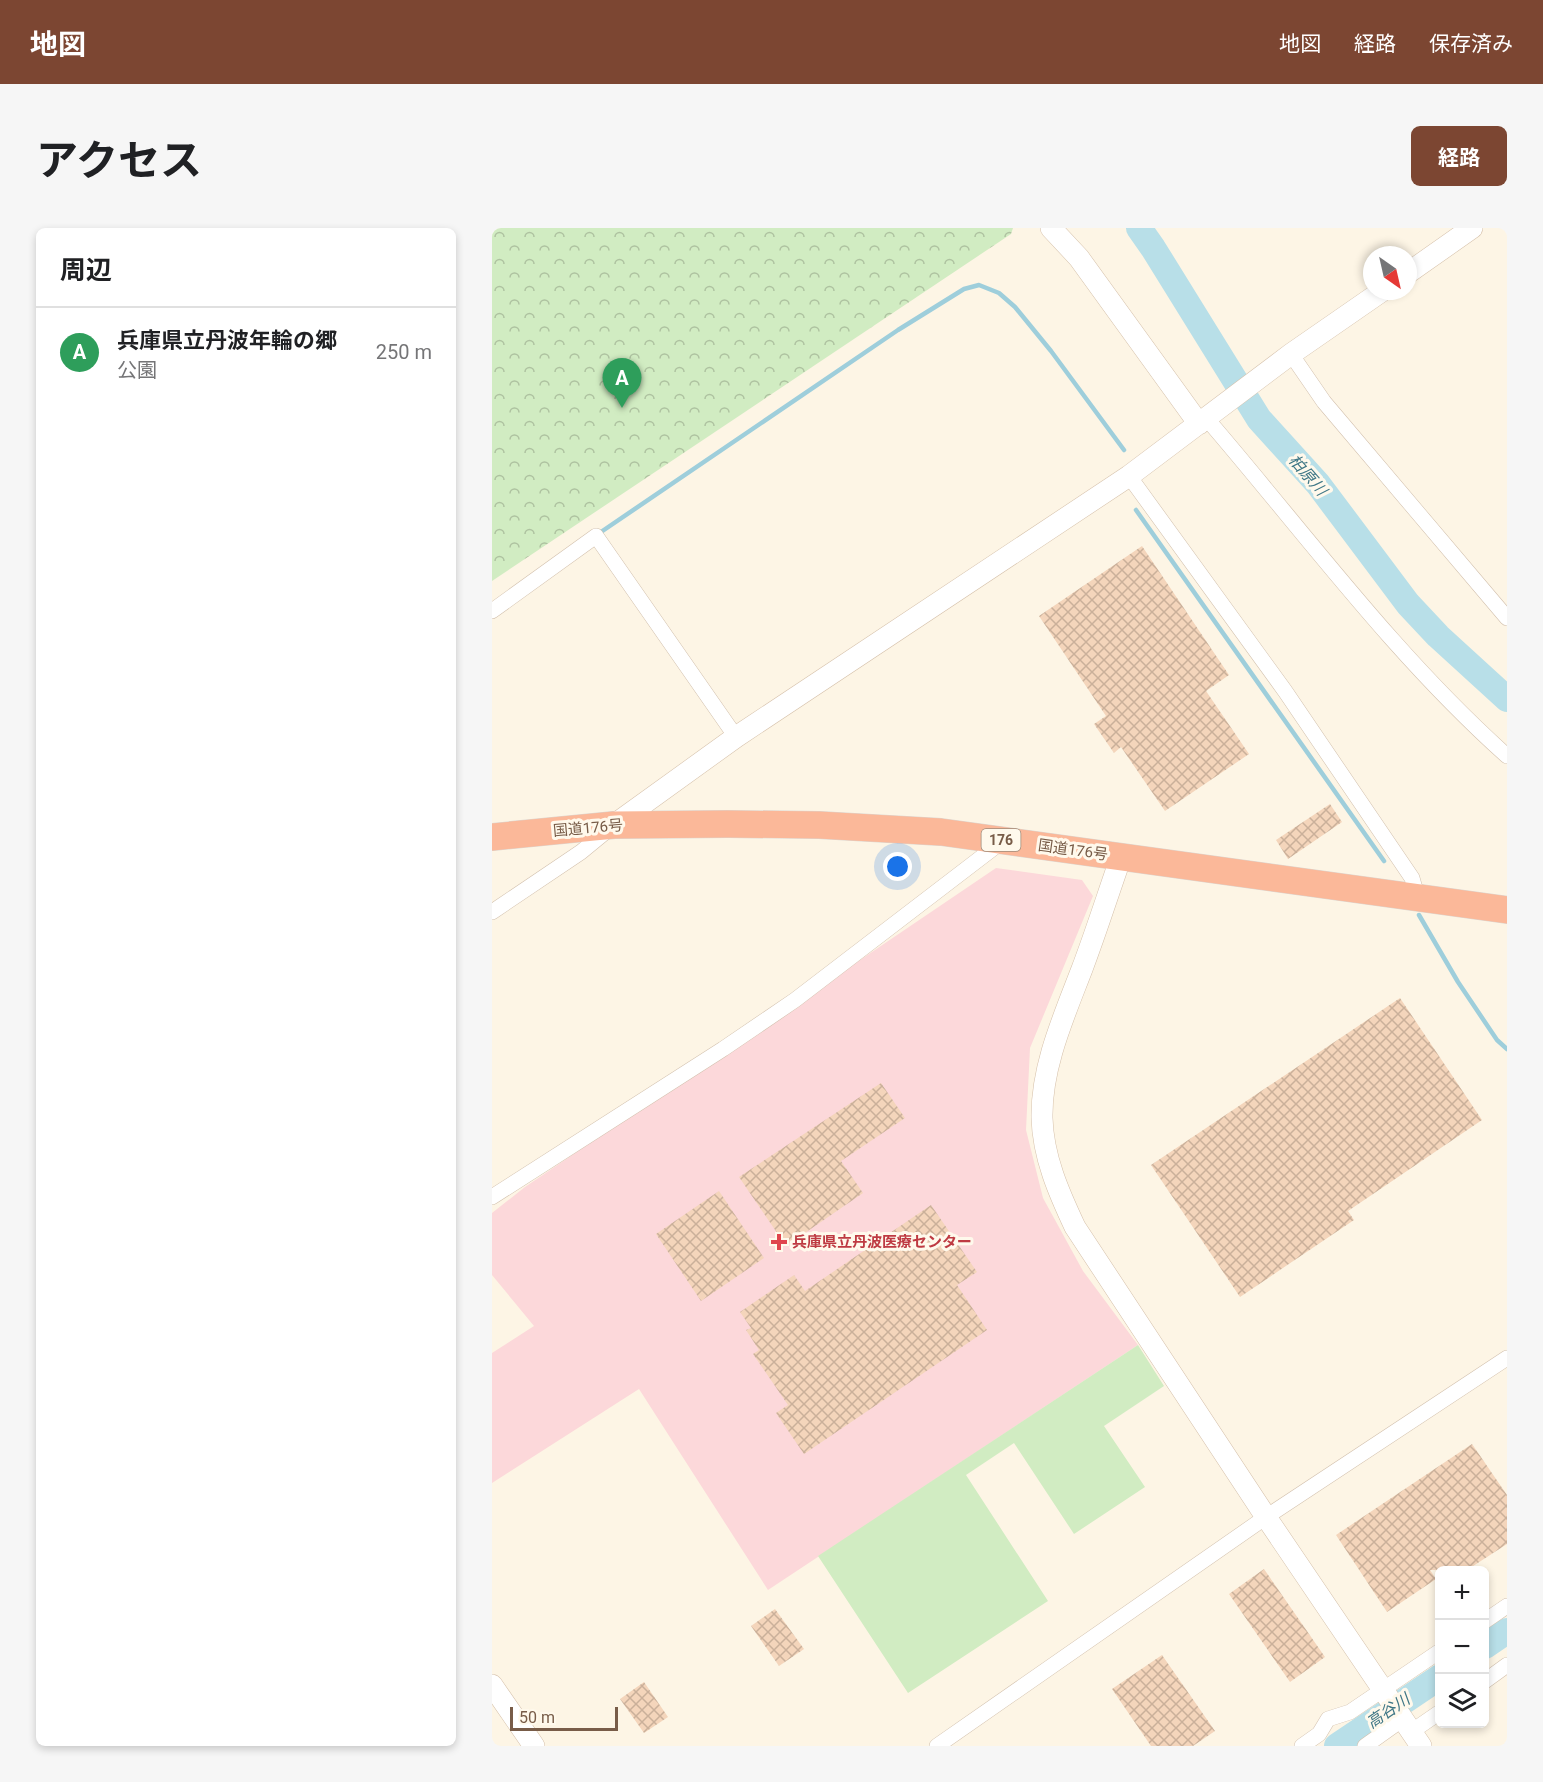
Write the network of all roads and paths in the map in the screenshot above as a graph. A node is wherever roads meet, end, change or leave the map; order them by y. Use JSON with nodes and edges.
{"nodes":[{"id":1,"x":1051,"y":228,"type":"edge"},
{"id":2,"x":1472,"y":228,"type":"edge"},
{"id":3,"x":1417,"y":267,"type":"edge"},
{"id":4,"x":1369,"y":300,"type":"edge"},
{"id":5,"x":1291,"y":354,"type":"junction"},
{"id":6,"x":1203,"y":421,"type":"junction"},
{"id":7,"x":1129,"y":476,"type":"junction"},
{"id":8,"x":492,"y":611,"type":"edge"},
{"id":9,"x":1507,"y":618,"type":"edge"},
{"id":10,"x":736,"y":737,"type":"junction"},
{"id":11,"x":1507,"y":756,"type":"edge"},
{"id":12,"x":614,"y":825,"type":"junction"},
{"id":13,"x":492,"y":837,"type":"edge"},
{"id":14,"x":1004,"y":840,"type":"junction"},
{"id":15,"x":1121,"y":857,"type":"junction"},
{"id":16,"x":1418,"y":898,"type":"junction"},
{"id":17,"x":1507,"y":910,"type":"edge"},
{"id":18,"x":492,"y":912,"type":"edge"},
{"id":19,"x":492,"y":1197,"type":"edge"},
{"id":20,"x":1507,"y":1358,"type":"edge"},
{"id":21,"x":1266,"y":1517,"type":"junction"},
{"id":22,"x":1507,"y":1606,"type":"edge"},
{"id":23,"x":1486,"y":1620,"type":"edge"},
{"id":24,"x":1435,"y":1656,"type":"edge"},
{"id":25,"x":1507,"y":1665,"type":"edge"},
{"id":26,"x":1489,"y":1678,"type":"edge"},
{"id":27,"x":492,"y":1684,"type":"edge"},
{"id":28,"x":1386,"y":1693,"type":"junction"},
{"id":29,"x":1435,"y":1716,"type":"edge"},
{"id":30,"x":1412,"y":1732,"type":"edge"},
{"id":31,"x":529,"y":1744,"type":"edge"},
{"id":32,"x":937,"y":1746,"type":"edge"},
{"id":33,"x":1302,"y":1746,"type":"edge"},
{"id":34,"x":1365,"y":1746,"type":"edge"}],
"edges":[{"from":1,"to":6,"type":"street"},
{"from":2,"to":3,"type":"street"},
{"from":4,"to":5,"type":"street"},
{"from":5,"to":6,"type":"street"},
{"from":5,"to":9,"type":"street"},
{"from":6,"to":7,"type":"street"},
{"from":6,"to":11,"type":"street"},
{"from":7,"to":10,"type":"street"},
{"from":7,"to":16,"type":"street"},
{"from":8,"to":10,"type":"street"},
{"from":10,"to":12,"type":"street"},
{"from":12,"to":13,"type":"highway","name":"国道176号","number":"176"},
{"from":12,"to":14,"type":"highway","name":"国道176号","number":"176"},
{"from":12,"to":18,"type":"street"},
{"from":14,"to":15,"type":"highway","name":"国道176号","number":"176"},
{"from":14,"to":19,"type":"street"},
{"from":15,"to":16,"type":"highway","name":"国道176号","number":"176"},
{"from":15,"to":21,"type":"street"},
{"from":16,"to":17,"type":"highway","name":"国道176号","number":"176"},
{"from":20,"to":21,"type":"street"},
{"from":21,"to":28,"type":"street"},
{"from":21,"to":32,"type":"street"},
{"from":22,"to":23,"type":"street"},
{"from":24,"to":28,"type":"street"},
{"from":25,"to":26,"type":"street"},
{"from":27,"to":31,"type":"street"},
{"from":28,"to":30,"type":"street"},
{"from":28,"to":33,"type":"street"},
{"from":29,"to":30,"type":"street"},
{"from":30,"to":34,"type":"street"}]}
